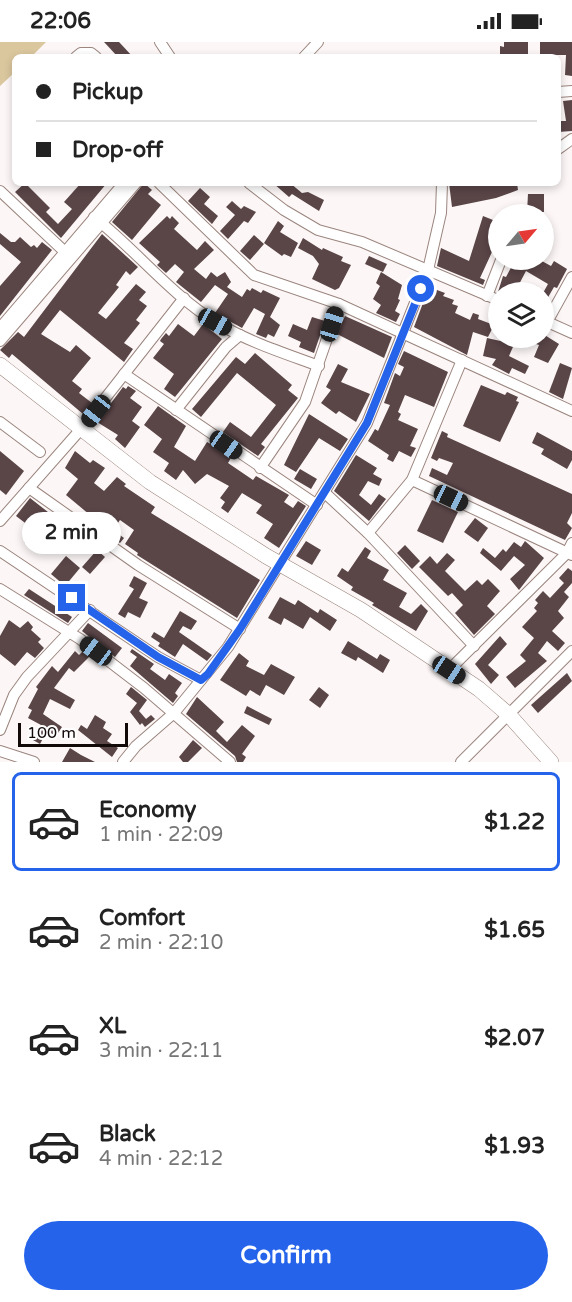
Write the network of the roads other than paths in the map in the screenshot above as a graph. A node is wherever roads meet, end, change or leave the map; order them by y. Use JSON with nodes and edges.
{"nodes":[{"id":1,"x":318,"y":42,"type":"edge"},
{"id":2,"x":307,"y":54,"type":"edge"},
{"id":3,"x":129,"y":186,"type":"edge"},
{"id":4,"x":162,"y":186,"type":"edge"},
{"id":5,"x":253,"y":186,"type":"edge"},
{"id":6,"x":442,"y":186,"type":"edge"},
{"id":7,"x":2,"y":197,"type":"edge"},
{"id":8,"x":98,"y":220,"type":"junction"},
{"id":9,"x":65,"y":252,"type":"junction"},
{"id":10,"x":428,"y":270,"type":"junction"},
{"id":11,"x":572,"y":277,"type":"edge"},
{"id":12,"x":488,"y":296,"type":"edge"},
{"id":13,"x":184,"y":298,"type":"junction"},
{"id":14,"x":339,"y":304,"type":"junction"},
{"id":15,"x":554,"y":306,"type":"edge"},
{"id":16,"x":554,"y":325,"type":"edge"},
{"id":17,"x":0,"y":328,"type":"edge"},
{"id":18,"x":404,"y":333,"type":"junction"},
{"id":19,"x":572,"y":333,"type":"edge"},
{"id":20,"x":240,"y":335,"type":"junction"},
{"id":21,"x":0,"y":341,"type":"edge"},
{"id":22,"x":462,"y":360,"type":"junction"},
{"id":23,"x":0,"y":366,"type":"edge"},
{"id":24,"x":319,"y":366,"type":"junction"},
{"id":25,"x":124,"y":374,"type":"junction"},
{"id":26,"x":176,"y":410,"type":"junction"},
{"id":27,"x":572,"y":411,"type":"edge"},
{"id":28,"x":0,"y":422,"type":"edge"},
{"id":29,"x":81,"y":429,"type":"junction"},
{"id":30,"x":40,"y":452,"type":"dead end"},
{"id":31,"x":260,"y":468,"type":"junction"},
{"id":32,"x":412,"y":480,"type":"junction"},
{"id":33,"x":29,"y":488,"type":"junction"},
{"id":34,"x":325,"y":493,"type":"junction"},
{"id":35,"x":317,"y":505,"type":"junction"},
{"id":36,"x":0,"y":521,"type":"edge"},
{"id":37,"x":368,"y":533,"type":"junction"},
{"id":38,"x":570,"y":550,"type":"edge"},
{"id":39,"x":0,"y":551,"type":"edge"},
{"id":40,"x":279,"y":564,"type":"junction"},
{"id":41,"x":0,"y":589,"type":"edge"},
{"id":42,"x":90,"y":610,"type":"junction"},
{"id":43,"x":240,"y":629,"type":"junction"},
{"id":44,"x":71,"y":633,"type":"junction"},
{"id":45,"x":474,"y":646,"type":"junction"},
{"id":46,"x":572,"y":651,"type":"edge"},
{"id":47,"x":564,"y":661,"type":"junction"},
{"id":48,"x":449,"y":670,"type":"junction"},
{"id":49,"x":572,"y":670,"type":"edge"},
{"id":50,"x":201,"y":680,"type":"junction"},
{"id":51,"x":174,"y":713,"type":"junction"},
{"id":52,"x":509,"y":715,"type":"junction"},
{"id":53,"x":0,"y":730,"type":"edge"},
{"id":54,"x":0,"y":751,"type":"edge"},
{"id":55,"x":127,"y":761,"type":"edge"},
{"id":56,"x":34,"y":762,"type":"edge"},
{"id":57,"x":230,"y":762,"type":"edge"},
{"id":58,"x":461,"y":762,"type":"edge"},
{"id":59,"x":551,"y":762,"type":"edge"}],
"edges":[{"from":1,"to":2,"type":"street"},
{"from":3,"to":8,"type":"street"},
{"from":4,"to":14,"type":"street"},
{"from":5,"to":10,"type":"street"},
{"from":6,"to":10,"type":"street"},
{"from":7,"to":9,"type":"street"},
{"from":8,"to":9,"type":"street"},
{"from":8,"to":13,"type":"street"},
{"from":8,"to":21,"type":"street"},
{"from":9,"to":17,"type":"street"},
{"from":10,"to":12,"type":"street"},
{"from":10,"to":18,"type":"street"},
{"from":11,"to":15,"type":"street"},
{"from":13,"to":20,"type":"street"},
{"from":13,"to":25,"type":"street"},
{"from":14,"to":18,"type":"street"},
{"from":14,"to":24,"type":"street"},
{"from":16,"to":19,"type":"street"},
{"from":18,"to":22,"type":"street"},
{"from":18,"to":34,"type":"street"},
{"from":20,"to":24,"type":"street"},
{"from":20,"to":26,"type":"street"},
{"from":22,"to":27,"type":"street"},
{"from":22,"to":32,"type":"street"},
{"from":23,"to":29,"type":"highway"},
{"from":24,"to":31,"type":"street"},
{"from":25,"to":26,"type":"street"},
{"from":25,"to":29,"type":"street"},
{"from":26,"to":31,"type":"street"},
{"from":28,"to":30,"type":"street"},
{"from":29,"to":33,"type":"street"},
{"from":29,"to":40,"type":"highway"},
{"from":31,"to":35,"type":"street"},
{"from":32,"to":37,"type":"street"},
{"from":32,"to":38,"type":"street"},
{"from":33,"to":36,"type":"street"},
{"from":33,"to":43,"type":"street"},
{"from":34,"to":35,"type":"street"},
{"from":34,"to":37,"type":"street"},
{"from":35,"to":40,"type":"street"},
{"from":37,"to":45,"type":"street"},
{"from":38,"to":45,"type":"street"},
{"from":39,"to":42,"type":"street"},
{"from":40,"to":43,"type":"street"},
{"from":40,"to":48,"type":"highway"},
{"from":41,"to":44,"type":"street"},
{"from":42,"to":44,"type":"street"},
{"from":42,"to":50,"type":"street"},
{"from":43,"to":50,"type":"street"},
{"from":44,"to":51,"type":"street"},
{"from":44,"to":53,"type":"street"},
{"from":45,"to":48,"type":"street"},
{"from":46,"to":47,"type":"street"},
{"from":47,"to":49,"type":"street"},
{"from":47,"to":52,"type":"street"},
{"from":48,"to":52,"type":"highway"},
{"from":50,"to":51,"type":"street"},
{"from":51,"to":55,"type":"street"},
{"from":51,"to":57,"type":"street"},
{"from":52,"to":58,"type":"street"},
{"from":52,"to":59,"type":"highway"},
{"from":54,"to":56,"type":"street"}]}
